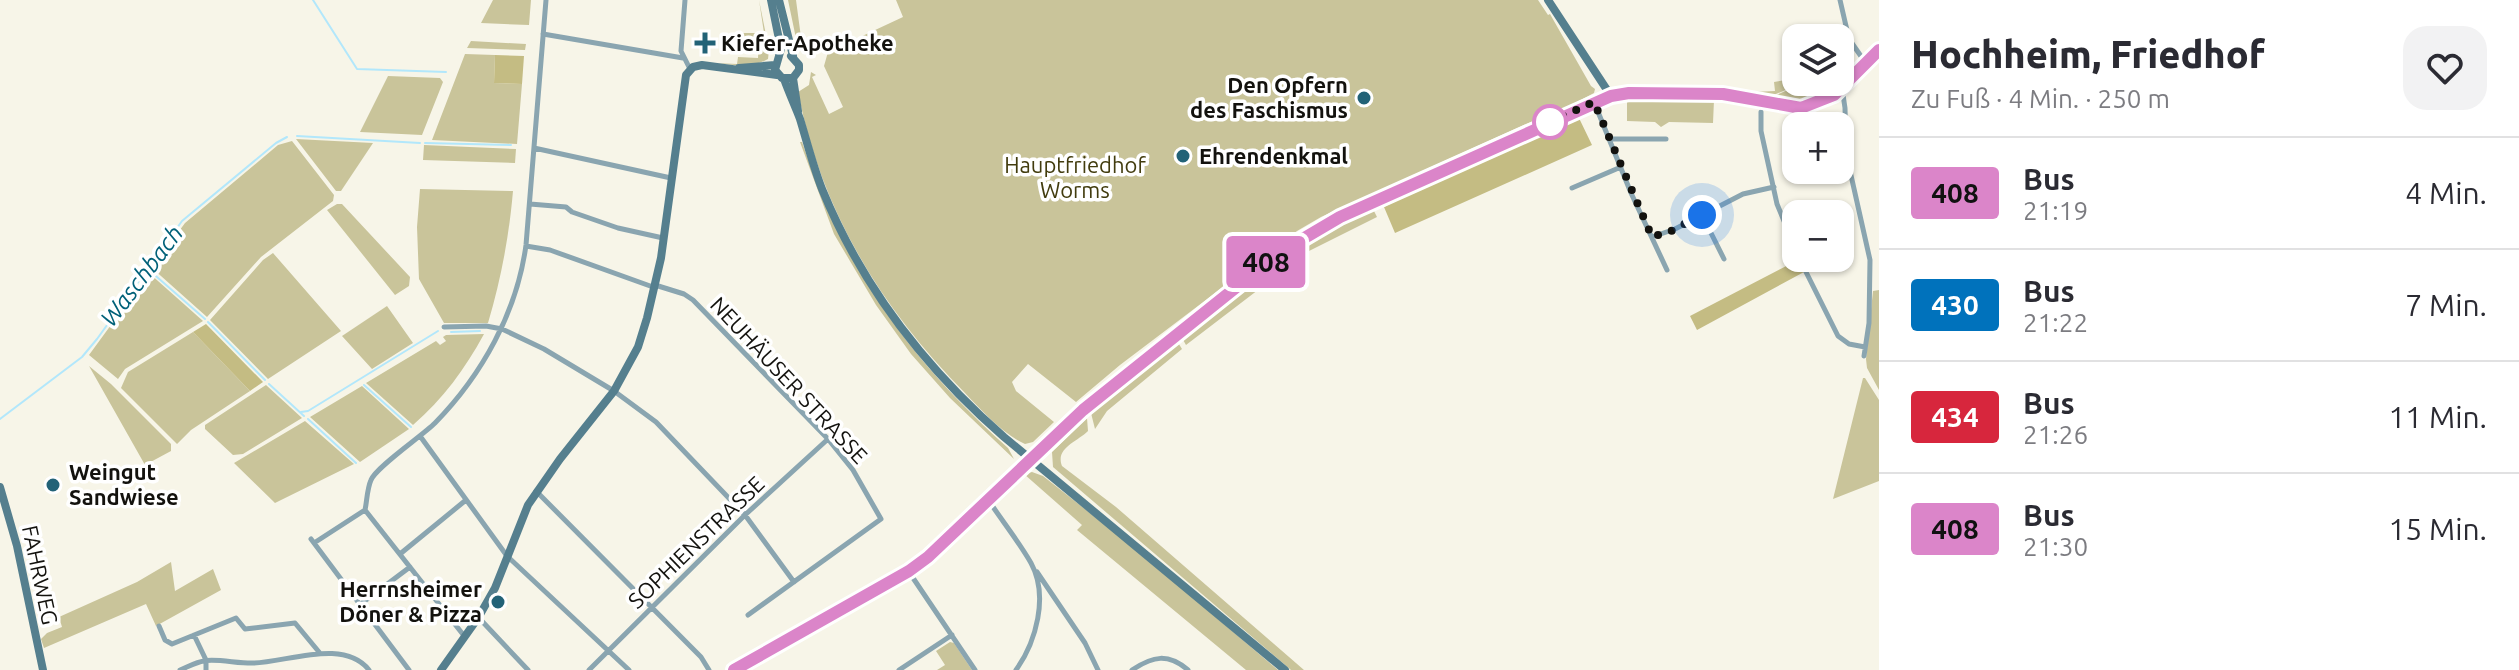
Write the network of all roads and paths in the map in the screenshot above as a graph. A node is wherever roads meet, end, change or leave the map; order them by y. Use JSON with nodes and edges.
{"nodes":[{"id":1,"x":546,"y":0,"type":"edge"},
{"id":2,"x":685,"y":0,"type":"edge"},
{"id":3,"x":771,"y":0,"type":"edge"},
{"id":4,"x":779,"y":0,"type":"edge"},
{"id":5,"x":1548,"y":0,"type":"edge"},
{"id":6,"x":1841,"y":3,"type":"edge"},
{"id":7,"x":543,"y":34,"type":"junction"},
{"id":8,"x":1879,"y":50,"type":"edge"},
{"id":9,"x":793,"y":56,"type":"junction"},
{"id":10,"x":683,"y":58,"type":"junction"},
{"id":11,"x":1863,"y":64,"type":"junction"},
{"id":12,"x":690,"y":69,"type":"junction"},
{"id":13,"x":782,"y":71,"type":"junction"},
{"id":14,"x":1854,"y":74,"type":"edge"},
{"id":15,"x":1611,"y":96,"type":"junction"},
{"id":16,"x":1831,"y":96,"type":"edge"},
{"id":17,"x":1845,"y":96,"type":"edge"},
{"id":18,"x":1594,"y":102,"type":"junction"},
{"id":19,"x":1761,"y":112,"type":"dead end"},
{"id":20,"x":1610,"y":139,"type":"junction"},
{"id":21,"x":1666,"y":139,"type":"dead end"},
{"id":22,"x":534,"y":148,"type":"junction"},
{"id":23,"x":1621,"y":167,"type":"junction"},
{"id":24,"x":672,"y":179,"type":"junction"},
{"id":25,"x":1774,"y":187,"type":"junction"},
{"id":26,"x":1572,"y":188,"type":"dead end"},
{"id":27,"x":530,"y":204,"type":"junction"},
{"id":28,"x":1702,"y":215,"type":"junction"},
{"id":29,"x":1782,"y":217,"type":"edge"},
{"id":30,"x":1652,"y":237,"type":"junction"},
{"id":31,"x":664,"y":239,"type":"junction"},
{"id":32,"x":526,"y":245,"type":"junction"},
{"id":33,"x":1724,"y":259,"type":"dead end"},
{"id":34,"x":1667,"y":270,"type":"dead end"},
{"id":35,"x":1806,"y":272,"type":"edge"},
{"id":36,"x":655,"y":286,"type":"junction"},
{"id":37,"x":444,"y":327,"type":"dead end"},
{"id":38,"x":502,"y":329,"type":"junction"},
{"id":39,"x":1865,"y":347,"type":"junction"},
{"id":40,"x":1864,"y":356,"type":"dead end"},
{"id":41,"x":614,"y":391,"type":"junction"},
{"id":42,"x":420,"y":436,"type":"junction"},
{"id":43,"x":828,"y":439,"type":"junction"},
{"id":44,"x":1030,"y":459,"type":"junction"},
{"id":45,"x":0,"y":487,"type":"edge"},
{"id":46,"x":536,"y":491,"type":"junction"},
{"id":47,"x":466,"y":500,"type":"junction"},
{"id":48,"x":988,"y":500,"type":"junction"},
{"id":49,"x":365,"y":510,"type":"junction"},
{"id":50,"x":745,"y":515,"type":"junction"},
{"id":51,"x":400,"y":554,"type":"junction"},
{"id":52,"x":507,"y":556,"type":"junction"},
{"id":53,"x":1032,"y":565,"type":"junction"},
{"id":54,"x":410,"y":567,"type":"junction"},
{"id":55,"x":909,"y":571,"type":"junction"},
{"id":56,"x":794,"y":582,"type":"junction"},
{"id":57,"x":362,"y":603,"type":"junction"},
{"id":58,"x":651,"y":606,"type":"junction"},
{"id":59,"x":748,"y":615,"type":"dead end"},
{"id":60,"x":478,"y":618,"type":"junction"},
{"id":61,"x":159,"y":626,"type":"dead end"},
{"id":62,"x":194,"y":635,"type":"junction"},
{"id":63,"x":952,"y":635,"type":"junction"},
{"id":64,"x":465,"y":637,"type":"junction"},
{"id":65,"x":610,"y":651,"type":"junction"},
{"id":66,"x":319,"y":653,"type":"junction"},
{"id":67,"x":206,"y":660,"type":"junction"},
{"id":68,"x":43,"y":670,"type":"edge"},
{"id":69,"x":180,"y":670,"type":"edge"},
{"id":70,"x":206,"y":670,"type":"edge"},
{"id":71,"x":369,"y":670,"type":"edge"},
{"id":72,"x":409,"y":670,"type":"edge"},
{"id":73,"x":441,"y":670,"type":"edge"},
{"id":74,"x":528,"y":670,"type":"edge"},
{"id":75,"x":589,"y":670,"type":"edge"},
{"id":76,"x":629,"y":670,"type":"edge"},
{"id":77,"x":709,"y":670,"type":"edge"},
{"id":78,"x":734,"y":670,"type":"edge"},
{"id":79,"x":899,"y":670,"type":"edge"},
{"id":80,"x":975,"y":670,"type":"edge"},
{"id":81,"x":1016,"y":670,"type":"edge"},
{"id":82,"x":1098,"y":670,"type":"edge"},
{"id":83,"x":1132,"y":670,"type":"edge"},
{"id":84,"x":1188,"y":670,"type":"edge"},
{"id":85,"x":1285,"y":670,"type":"edge"}],
"edges":[{"from":1,"to":7,"type":"street"},
{"from":2,"to":10,"type":"street"},
{"from":3,"to":13,"type":"street"},
{"from":4,"to":9,"type":"street"},
{"from":5,"to":15,"type":"street"},
{"from":6,"to":11,"type":"street"},
{"from":7,"to":10,"type":"street"},
{"from":7,"to":22,"type":"street"},
{"from":8,"to":11,"type":"street"},
{"from":9,"to":13,"type":"street"},
{"from":9,"to":13,"type":"street"},
{"from":10,"to":12,"type":"street"},
{"from":11,"to":14,"type":"street"},
{"from":12,"to":13,"type":"street"},
{"from":12,"to":24,"type":"street"},
{"from":13,"to":44,"type":"street"},
{"from":15,"to":16,"type":"street"},
{"from":15,"to":18,"type":"street"},
{"from":17,"to":39,"type":"street"},
{"from":18,"to":20,"type":"street"},
{"from":18,"to":44,"type":"street"},
{"from":19,"to":25,"type":"street"},
{"from":20,"to":21,"type":"street"},
{"from":20,"to":23,"type":"street"},
{"from":22,"to":24,"type":"street"},
{"from":22,"to":27,"type":"street"},
{"from":23,"to":26,"type":"street"},
{"from":23,"to":30,"type":"street"},
{"from":24,"to":31,"type":"street"},
{"from":25,"to":28,"type":"street"},
{"from":25,"to":29,"type":"street"},
{"from":27,"to":31,"type":"street"},
{"from":27,"to":32,"type":"street"},
{"from":28,"to":30,"type":"street"},
{"from":28,"to":33,"type":"street"},
{"from":30,"to":34,"type":"street"},
{"from":31,"to":36,"type":"street"},
{"from":32,"to":36,"type":"street","name":"NEUHÄUSER STRASSE"},
{"from":32,"to":38,"type":"street"},
{"from":35,"to":39,"type":"street"},
{"from":36,"to":41,"type":"street"},
{"from":36,"to":43,"type":"street","name":"NEUHÄUSER STRASSE"},
{"from":37,"to":38,"type":"street"},
{"from":38,"to":41,"type":"street"},
{"from":38,"to":42,"type":"street"},
{"from":39,"to":40,"type":"street"},
{"from":41,"to":46,"type":"street"},
{"from":41,"to":50,"type":"street"},
{"from":42,"to":47,"type":"street"},
{"from":42,"to":49,"type":"street"},
{"from":43,"to":50,"type":"street","name":"SOPHIENSTRASSE"},
{"from":43,"to":56,"type":"street","name":"NEUHÄUSER STRASSE"},
{"from":44,"to":48,"type":"street"},
{"from":44,"to":85,"type":"street"},
{"from":45,"to":68,"type":"street","name":"FAHRWEG"},
{"from":46,"to":52,"type":"street"},
{"from":46,"to":58,"type":"street"},
{"from":47,"to":51,"type":"street"},
{"from":47,"to":52,"type":"street"},
{"from":48,"to":53,"type":"street"},
{"from":48,"to":55,"type":"street"},
{"from":49,"to":51,"type":"street"},
{"from":49,"to":57,"type":"street"},
{"from":50,"to":56,"type":"street"},
{"from":50,"to":58,"type":"street","name":"SOPHIENSTRASSE"},
{"from":51,"to":54,"type":"street"},
{"from":52,"to":60,"type":"street"},
{"from":52,"to":65,"type":"street"},
{"from":53,"to":81,"type":"street"},
{"from":53,"to":82,"type":"street"},
{"from":54,"to":57,"type":"street"},
{"from":54,"to":64,"type":"street"},
{"from":55,"to":63,"type":"street"},
{"from":55,"to":78,"type":"street"},
{"from":56,"to":59,"type":"street"},
{"from":57,"to":72,"type":"street"},
{"from":58,"to":65,"type":"street","name":"SOPHIENSTRASSE"},
{"from":58,"to":77,"type":"street"},
{"from":60,"to":64,"type":"street"},
{"from":60,"to":74,"type":"street"},
{"from":61,"to":62,"type":"street"},
{"from":62,"to":66,"type":"street"},
{"from":62,"to":67,"type":"street"},
{"from":63,"to":79,"type":"street"},
{"from":63,"to":80,"type":"street"},
{"from":64,"to":73,"type":"street"},
{"from":65,"to":75,"type":"street","name":"SOPHIENSTRASSE"},
{"from":65,"to":76,"type":"street"},
{"from":66,"to":67,"type":"street"},
{"from":66,"to":71,"type":"street"},
{"from":67,"to":69,"type":"street"},
{"from":67,"to":70,"type":"street"},
{"from":83,"to":84,"type":"street"}]}
